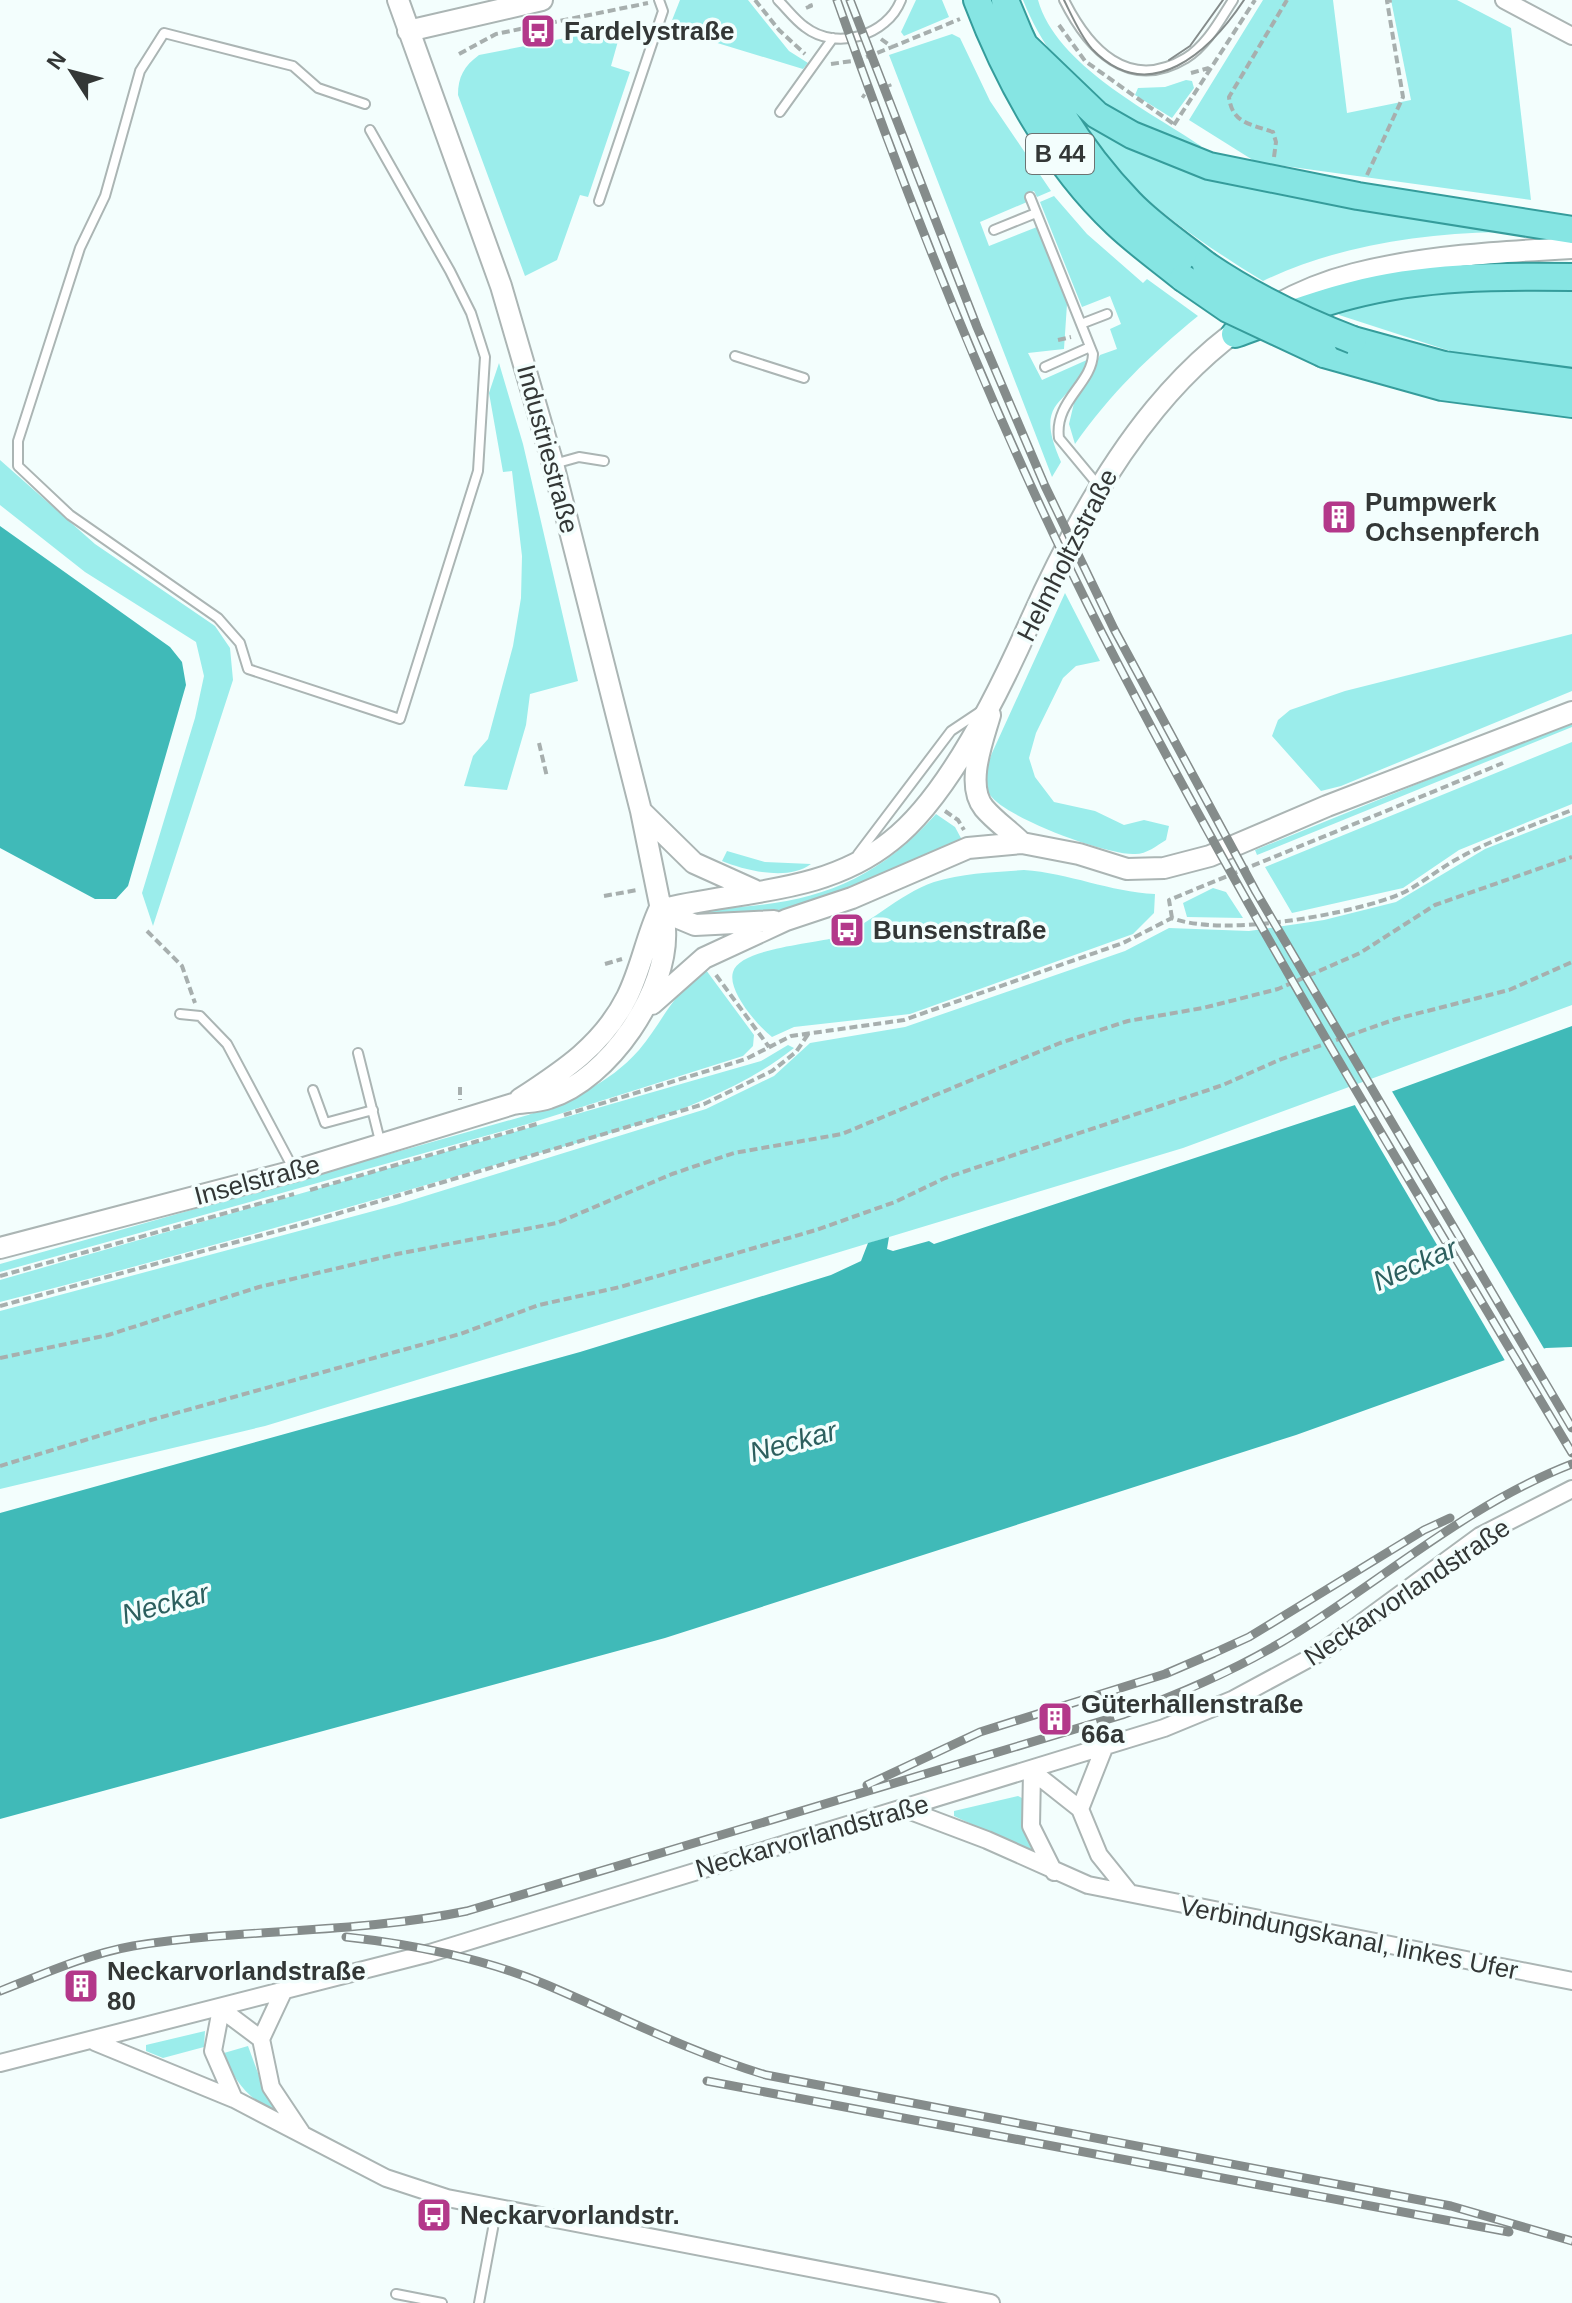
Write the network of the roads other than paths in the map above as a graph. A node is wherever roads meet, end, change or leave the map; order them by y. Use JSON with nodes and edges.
{"nodes":[{"id":1,"x":398,"y":0,"type":"edge"},
{"id":2,"x":542,"y":0,"type":"edge"},
{"id":3,"x":659,"y":0,"type":"edge"},
{"id":4,"x":778,"y":0,"type":"edge"},
{"id":5,"x":901,"y":0,"type":"edge"},
{"id":6,"x":1005,"y":0,"type":"edge"},
{"id":7,"x":1064,"y":0,"type":"edge"},
{"id":8,"x":1233,"y":0,"type":"edge"},
{"id":9,"x":1504,"y":0,"type":"edge"},
{"id":10,"x":970,"y":9,"type":"edge"},
{"id":11,"x":408,"y":31,"type":"junction"},
{"id":12,"x":1572,"y":36,"type":"edge"},
{"id":13,"x":833,"y":38,"type":"junction"},
{"id":14,"x":1022,"y":43,"type":"junction"},
{"id":15,"x":365,"y":104,"type":"dead end"},
{"id":16,"x":780,"y":112,"type":"dead end"},
{"id":17,"x":370,"y":130,"type":"dead end"},
{"id":18,"x":1030,"y":197,"type":"dead end"},
{"id":19,"x":599,"y":201,"type":"dead end"},
{"id":20,"x":1036,"y":213,"type":"junction"},
{"id":21,"x":994,"y":230,"type":"dead end"},
{"id":22,"x":1572,"y":230,"type":"edge"},
{"id":23,"x":1572,"y":248,"type":"edge"},
{"id":24,"x":1572,"y":277,"type":"edge"},
{"id":25,"x":1107,"y":314,"type":"dead end"},
{"id":26,"x":1081,"y":324,"type":"junction"},
{"id":27,"x":1235,"y":334,"type":"junction"},
{"id":28,"x":1090,"y":347,"type":"junction"},
{"id":29,"x":735,"y":356,"type":"dead end"},
{"id":30,"x":1045,"y":367,"type":"dead end"},
{"id":31,"x":804,"y":378,"type":"dead end"},
{"id":32,"x":1572,"y":382,"type":"edge"},
{"id":33,"x":1572,"y":404,"type":"edge"},
{"id":34,"x":604,"y":461,"type":"dead end"},
{"id":35,"x":553,"y":464,"type":"junction"},
{"id":36,"x":1098,"y":485,"type":"junction"},
{"id":37,"x":992,"y":699,"type":"junction"},
{"id":38,"x":1572,"y":712,"type":"edge"},
{"id":39,"x":641,"y":811,"type":"junction"},
{"id":40,"x":1022,"y":843,"type":"junction"},
{"id":41,"x":760,"y":892,"type":"junction"},
{"id":42,"x":659,"y":910,"type":"junction"},
{"id":43,"x":786,"y":920,"type":"junction"},
{"id":44,"x":643,"y":1013,"type":"junction"},
{"id":45,"x":180,"y":1014,"type":"dead end"},
{"id":46,"x":358,"y":1053,"type":"dead end"},
{"id":47,"x":313,"y":1090,"type":"dead end"},
{"id":48,"x":513,"y":1104,"type":"junction"},
{"id":49,"x":373,"y":1110,"type":"junction"},
{"id":50,"x":382,"y":1145,"type":"junction"},
{"id":51,"x":294,"y":1171,"type":"junction"},
{"id":52,"x":0,"y":1248,"type":"edge"},
{"id":53,"x":1572,"y":1489,"type":"edge"},
{"id":54,"x":1104,"y":1748,"type":"junction"},
{"id":55,"x":1032,"y":1771,"type":"junction"},
{"id":56,"x":905,"y":1809,"type":"junction"},
{"id":57,"x":1080,"y":1809,"type":"junction"},
{"id":58,"x":1054,"y":1872,"type":"junction"},
{"id":59,"x":1128,"y":1891,"type":"junction"},
{"id":60,"x":1572,"y":1981,"type":"edge"},
{"id":61,"x":283,"y":1992,"type":"junction"},
{"id":62,"x":221,"y":2009,"type":"junction"},
{"id":63,"x":261,"y":2039,"type":"junction"},
{"id":64,"x":95,"y":2042,"type":"junction"},
{"id":65,"x":0,"y":2063,"type":"edge"},
{"id":66,"x":234,"y":2099,"type":"junction"},
{"id":67,"x":302,"y":2134,"type":"junction"},
{"id":68,"x":497,"y":2207,"type":"junction"},
{"id":69,"x":396,"y":2294,"type":"dead end"},
{"id":70,"x":442,"y":2303,"type":"edge"},
{"id":71,"x":479,"y":2303,"type":"edge"},
{"id":72,"x":991,"y":2303,"type":"edge"}],
"edges":[{"from":1,"to":11,"type":"street","name":"Industriestraße"},
{"from":2,"to":11,"type":"street"},
{"from":3,"to":19,"type":"lane"},
{"from":4,"to":13,"type":"lane"},
{"from":5,"to":13,"type":"lane"},
{"from":6,"to":14,"type":"main road","number":"B 44"},
{"from":7,"to":8,"type":"lane"},
{"from":9,"to":12,"type":"street"},
{"from":10,"to":33,"type":"main road","number":"B 44","bridge":true},
{"from":11,"to":35,"type":"street","name":"Industriestraße"},
{"from":13,"to":16,"type":"lane"},
{"from":14,"to":22,"type":"main road"},
{"from":14,"to":32,"type":"main road","number":"B 44","bridge":true},
{"from":15,"to":17,"type":"lane"},
{"from":18,"to":20,"type":"lane"},
{"from":20,"to":21,"type":"lane"},
{"from":20,"to":26,"type":"lane"},
{"from":23,"to":27,"type":"street","name":"Helmholtzstraße"},
{"from":24,"to":27,"type":"main road"},
{"from":25,"to":26,"type":"lane"},
{"from":26,"to":28,"type":"lane"},
{"from":27,"to":36,"type":"street","name":"Helmholtzstraße"},
{"from":28,"to":30,"type":"lane"},
{"from":28,"to":36,"type":"lane"},
{"from":29,"to":31,"type":"lane"},
{"from":34,"to":35,"type":"lane"},
{"from":35,"to":39,"type":"street","name":"Industriestraße"},
{"from":36,"to":37,"type":"street","name":"Helmholtzstraße"},
{"from":37,"to":40,"type":"street","name":"Helmholtzstraße"},
{"from":37,"to":41,"type":"street","name":"Helmholtzstraße"},
{"from":38,"to":40,"type":"street"},
{"from":39,"to":41,"type":"street"},
{"from":39,"to":42,"type":"street","name":"Industriestraße"},
{"from":40,"to":43,"type":"street"},
{"from":41,"to":42,"type":"street","name":"Helmholtzstraße"},
{"from":42,"to":43,"type":"street"},
{"from":42,"to":44,"type":"street","name":"Inselstraße"},
{"from":42,"to":48,"type":"street","name":"Inselstraße"},
{"from":43,"to":44,"type":"street"},
{"from":44,"to":48,"type":"street","name":"Inselstraße"},
{"from":45,"to":51,"type":"lane"},
{"from":46,"to":49,"type":"lane"},
{"from":47,"to":49,"type":"lane"},
{"from":48,"to":50,"type":"street","name":"Inselstraße"},
{"from":49,"to":50,"type":"lane"},
{"from":50,"to":51,"type":"street","name":"Inselstraße"},
{"from":51,"to":52,"type":"street","name":"Inselstraße"},
{"from":53,"to":54,"type":"street","name":"Neckarvorlandstraße"},
{"from":54,"to":55,"type":"street","name":"Neckarvorlandstraße"},
{"from":54,"to":57,"type":"street"},
{"from":55,"to":56,"type":"street","name":"Neckarvorlandstraße"},
{"from":55,"to":57,"type":"street"},
{"from":55,"to":58,"type":"street"},
{"from":56,"to":58,"type":"street","name":"Verbindungskanal, linkes Ufer"},
{"from":56,"to":61,"type":"street","name":"Neckarvorlandstraße"},
{"from":57,"to":59,"type":"street"},
{"from":58,"to":59,"type":"street","name":"Verbindungskanal, linkes Ufer"},
{"from":59,"to":60,"type":"street","name":"Verbindungskanal, linkes Ufer"},
{"from":61,"to":62,"type":"street","name":"Neckarvorlandstraße"},
{"from":61,"to":63,"type":"street"},
{"from":62,"to":63,"type":"street"},
{"from":62,"to":64,"type":"street","name":"Neckarvorlandstraße"},
{"from":62,"to":66,"type":"street"},
{"from":63,"to":67,"type":"street"},
{"from":64,"to":65,"type":"street","name":"Neckarvorlandstraße"},
{"from":64,"to":66,"type":"street"},
{"from":66,"to":67,"type":"street"},
{"from":67,"to":68,"type":"street"},
{"from":68,"to":71,"type":"lane"},
{"from":68,"to":72,"type":"street"},
{"from":69,"to":70,"type":"lane"}]}
